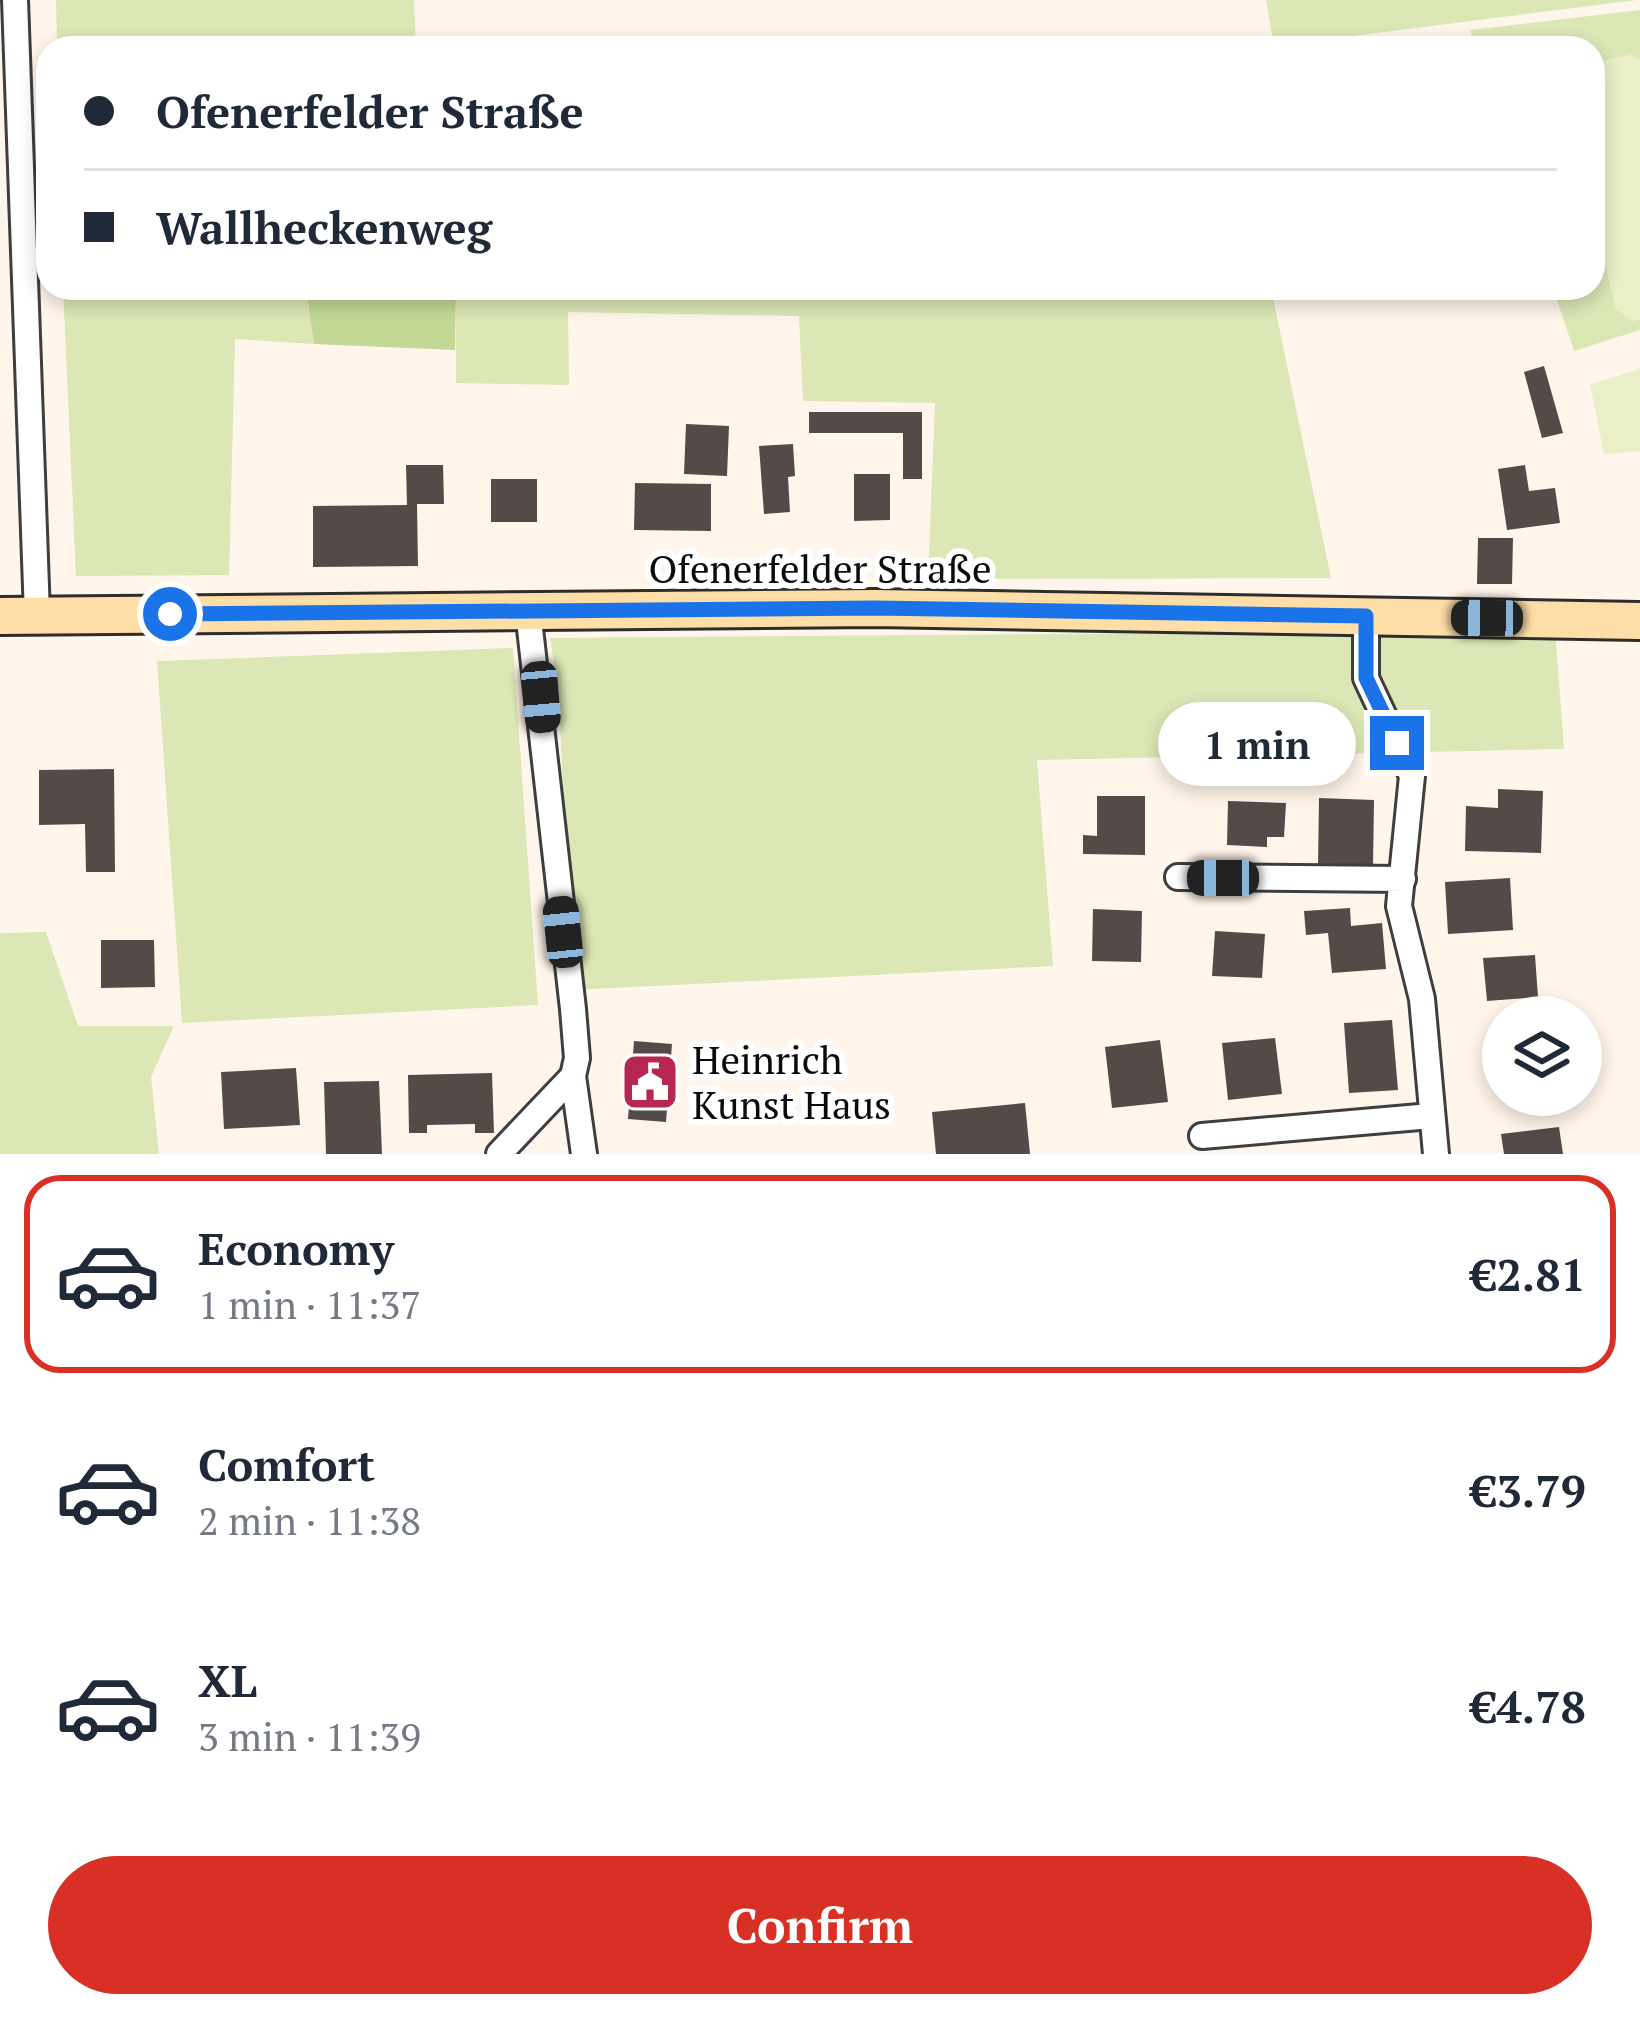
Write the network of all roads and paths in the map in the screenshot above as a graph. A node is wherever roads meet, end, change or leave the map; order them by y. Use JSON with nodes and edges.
{"nodes":[{"id":1,"x":15,"y":0,"type":"edge"},
{"id":2,"x":528,"y":611,"type":"junction"},
{"id":3,"x":37,"y":615,"type":"junction"},
{"id":4,"x":0,"y":616,"type":"edge"},
{"id":5,"x":1366,"y":616,"type":"junction"},
{"id":6,"x":1640,"y":621,"type":"edge"},
{"id":7,"x":1178,"y":878,"type":"dead end"},
{"id":8,"x":1403,"y":879,"type":"junction"},
{"id":9,"x":573,"y":1076,"type":"junction"},
{"id":10,"x":1431,"y":1116,"type":"junction"},
{"id":11,"x":1202,"y":1136,"type":"dead end"},
{"id":12,"x":499,"y":1154,"type":"edge"},
{"id":13,"x":584,"y":1154,"type":"edge"},
{"id":14,"x":1436,"y":1154,"type":"edge"}],
"edges":[{"from":1,"to":3,"type":"street"},
{"from":2,"to":3,"type":"street","name":"Ofenerfelder Straße"},
{"from":2,"to":5,"type":"street","name":"Ofenerfelder Straße"},
{"from":2,"to":9,"type":"street"},
{"from":3,"to":4,"type":"street","name":"Ofenerfelder Straße"},
{"from":5,"to":6,"type":"street","name":"Ofenerfelder Straße"},
{"from":5,"to":8,"type":"street"},
{"from":7,"to":8,"type":"street"},
{"from":8,"to":10,"type":"street"},
{"from":9,"to":12,"type":"street"},
{"from":9,"to":13,"type":"street"},
{"from":10,"to":11,"type":"street"},
{"from":10,"to":14,"type":"street"}]}
